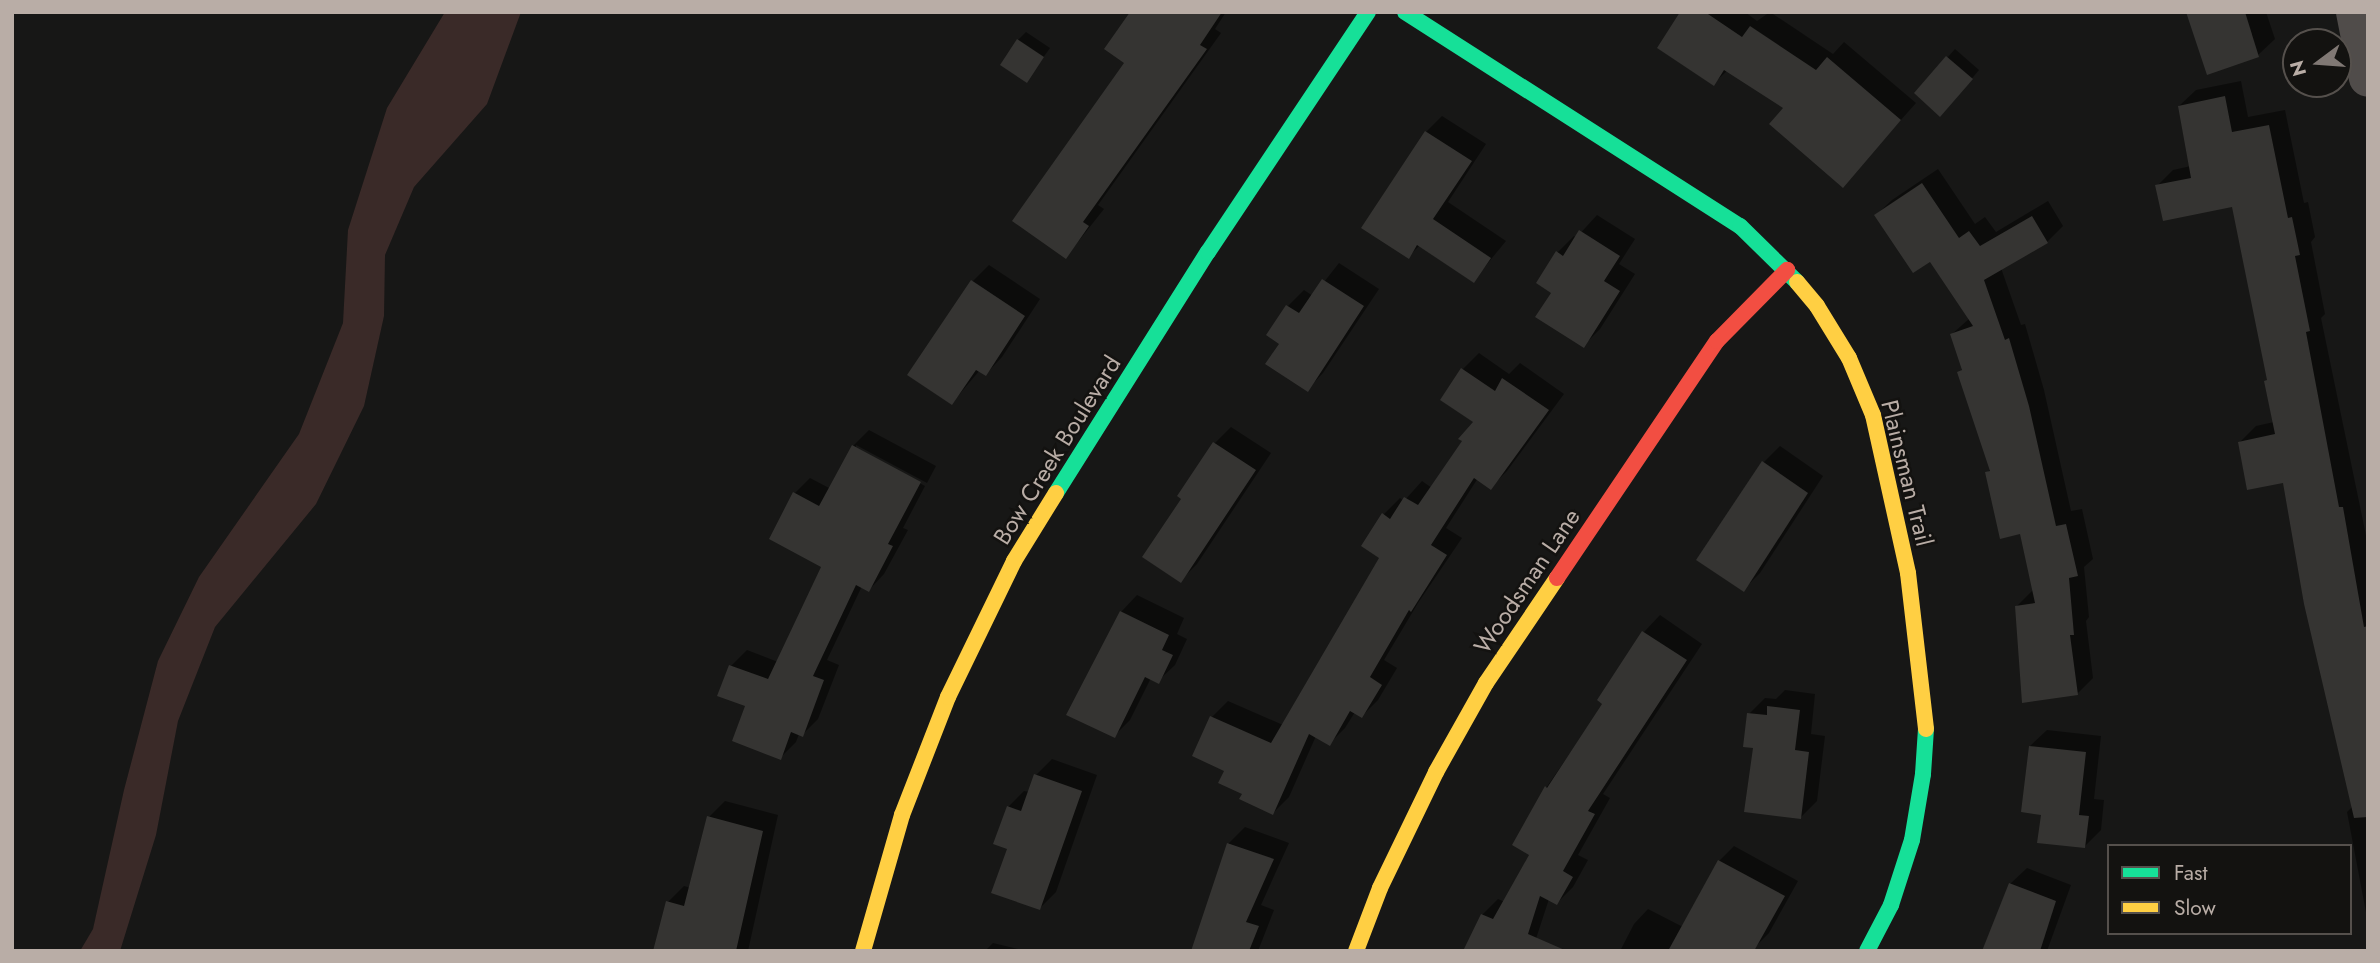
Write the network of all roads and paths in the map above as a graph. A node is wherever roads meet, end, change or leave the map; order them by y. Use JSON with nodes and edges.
{"nodes":[{"id":1,"x":1368,"y":12,"type":"edge"},
{"id":2,"x":1405,"y":12,"type":"edge"},
{"id":3,"x":2355,"y":12,"type":"edge"},
{"id":4,"x":2368,"y":78,"type":"edge"},
{"id":5,"x":1787,"y":270,"type":"junction"},
{"id":6,"x":863,"y":951,"type":"edge"},
{"id":7,"x":1356,"y":951,"type":"edge"},
{"id":8,"x":1867,"y":951,"type":"edge"}],
"edges":[{"from":1,"to":6,"type":"street","name":"Bow Creek Boulevard"},
{"from":2,"to":5,"type":"street","name":"Plainsman Trail"},
{"from":3,"to":4,"type":"street"},
{"from":5,"to":7,"type":"street","name":"Woodsman Lane"},
{"from":5,"to":8,"type":"street","name":"Plainsman Trail"}]}
